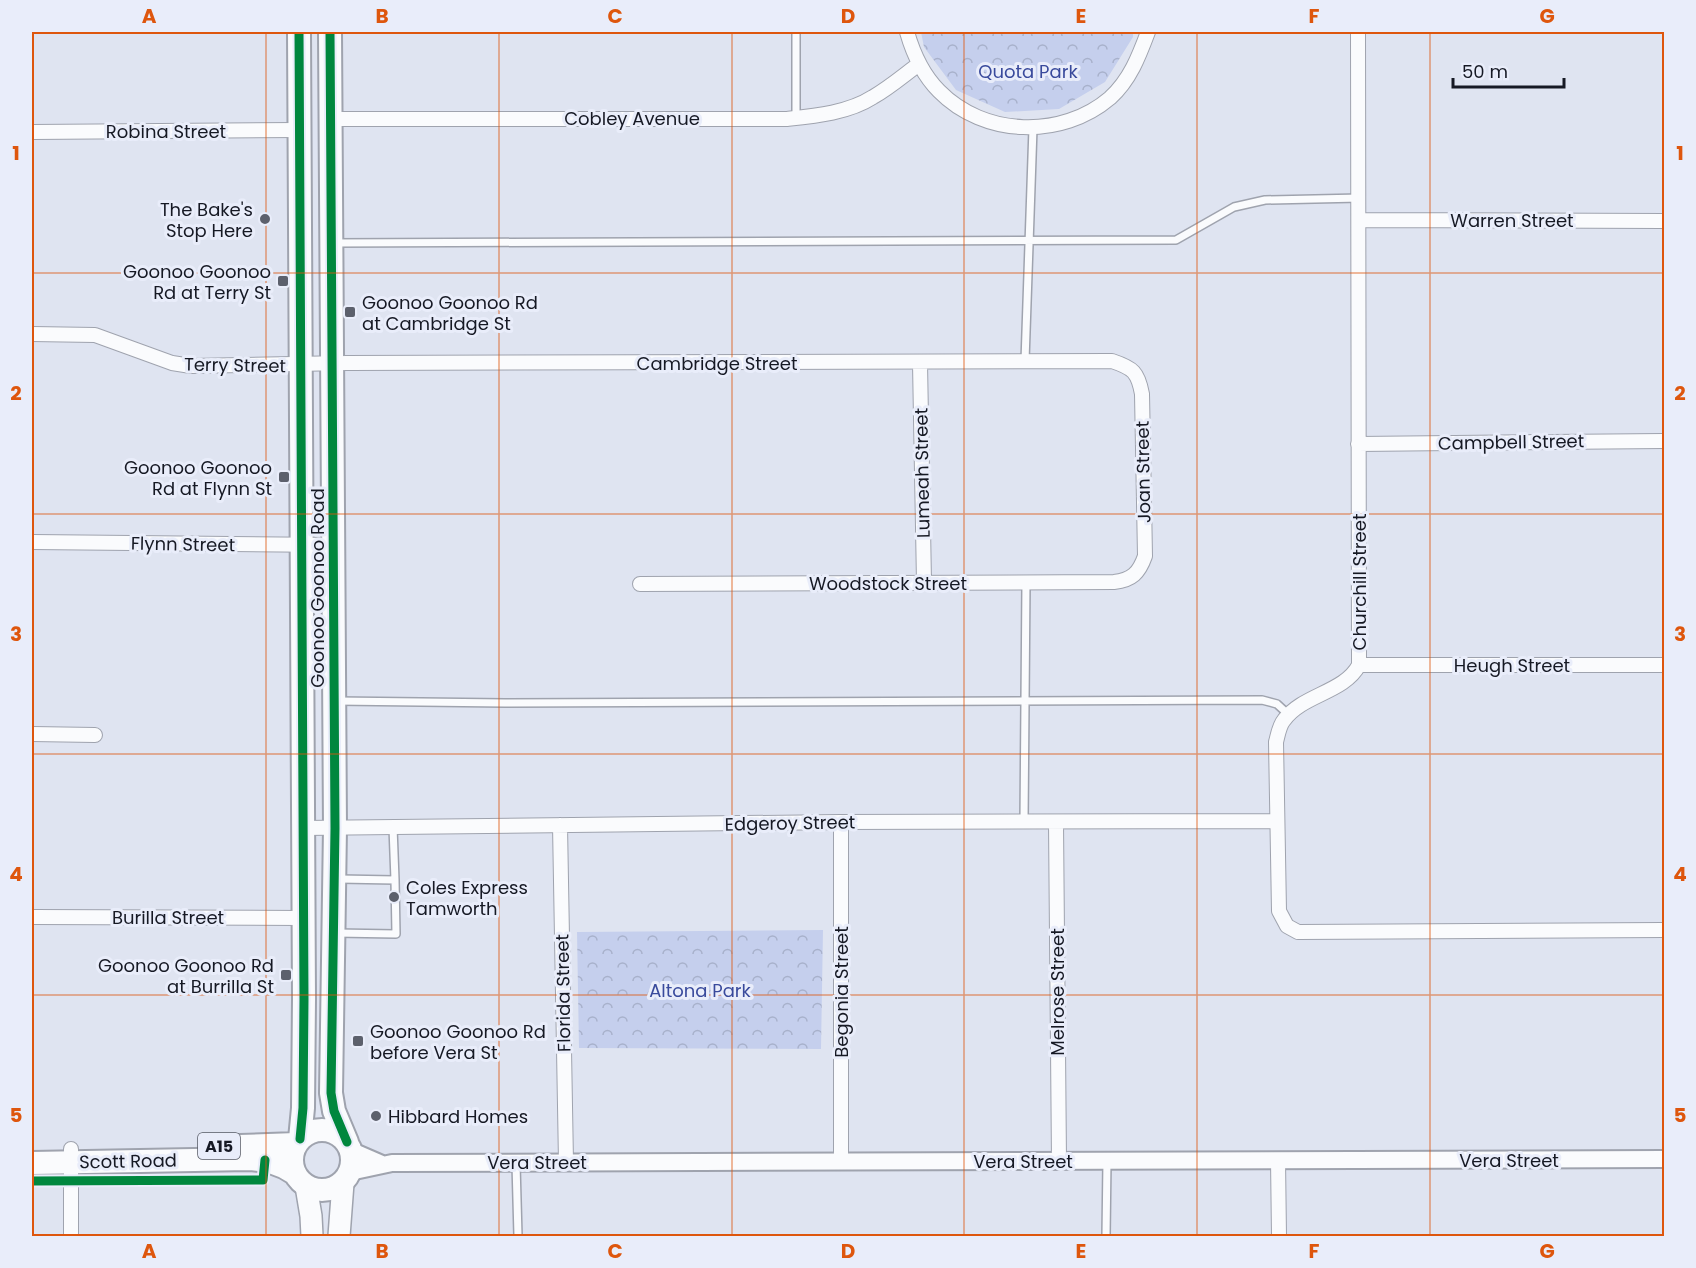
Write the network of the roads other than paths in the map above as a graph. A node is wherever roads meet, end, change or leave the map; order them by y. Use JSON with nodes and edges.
{"nodes":[{"id":1,"x":299,"y":32,"type":"edge"},
{"id":2,"x":330,"y":32,"type":"edge"},
{"id":3,"x":796,"y":32,"type":"edge"},
{"id":4,"x":907,"y":32,"type":"edge"},
{"id":5,"x":1148,"y":32,"type":"edge"},
{"id":6,"x":1358,"y":32,"type":"edge"},
{"id":7,"x":919,"y":64,"type":"junction"},
{"id":8,"x":796,"y":117,"type":"junction"},
{"id":9,"x":331,"y":119,"type":"junction"},
{"id":10,"x":1033,"y":128,"type":"junction"},
{"id":11,"x":300,"y":130,"type":"junction"},
{"id":12,"x":32,"y":132,"type":"edge"},
{"id":13,"x":1360,"y":198,"type":"junction"},
{"id":14,"x":1360,"y":219,"type":"junction"},
{"id":15,"x":1665,"y":221,"type":"edge"},
{"id":16,"x":1028,"y":240,"type":"junction"},
{"id":17,"x":332,"y":243,"type":"junction"},
{"id":18,"x":32,"y":334,"type":"edge"},
{"id":19,"x":1025,"y":362,"type":"junction"},
{"id":20,"x":920,"y":363,"type":"junction"},
{"id":21,"x":332,"y":364,"type":"junction"},
{"id":22,"x":300,"y":365,"type":"junction"},
{"id":23,"x":1131,"y":369,"type":"joint"},
{"id":24,"x":1665,"y":441,"type":"edge"},
{"id":25,"x":1358,"y":444,"type":"junction"},
{"id":26,"x":32,"y":542,"type":"edge"},
{"id":27,"x":302,"y":545,"type":"junction"},
{"id":28,"x":334,"y":545,"type":"junction"},
{"id":29,"x":1134,"y":576,"type":"joint"},
{"id":30,"x":924,"y":582,"type":"junction"},
{"id":31,"x":1026,"y":582,"type":"junction"},
{"id":32,"x":640,"y":584,"type":"dead end"},
{"id":33,"x":1665,"y":664,"type":"edge"},
{"id":34,"x":1359,"y":665,"type":"junction"},
{"id":35,"x":334,"y":701,"type":"junction"},
{"id":36,"x":1026,"y":701,"type":"junction"},
{"id":37,"x":1289,"y":715,"type":"junction"},
{"id":38,"x":32,"y":734,"type":"edge"},
{"id":39,"x":95,"y":735,"type":"dead end"},
{"id":40,"x":1277,"y":821,"type":"junction"},
{"id":41,"x":841,"y":822,"type":"junction"},
{"id":42,"x":1024,"y":822,"type":"junction"},
{"id":43,"x":1056,"y":823,"type":"junction"},
{"id":44,"x":560,"y":825,"type":"junction"},
{"id":45,"x":393,"y":827,"type":"junction"},
{"id":46,"x":303,"y":828,"type":"junction"},
{"id":47,"x":335,"y":828,"type":"junction"},
{"id":48,"x":334,"y":879,"type":"junction"},
{"id":49,"x":395,"y":880,"type":"junction"},
{"id":50,"x":32,"y":917,"type":"edge"},
{"id":51,"x":304,"y":918,"type":"junction"},
{"id":52,"x":1665,"y":930,"type":"edge"},
{"id":53,"x":333,"y":933,"type":"junction"},
{"id":54,"x":298,"y":1141,"type":"junction"},
{"id":55,"x":32,"y":1149,"type":"edge"},
{"id":56,"x":71,"y":1156,"type":"junction"},
{"id":57,"x":1665,"y":1159,"type":"edge"},
{"id":58,"x":1278,"y":1160,"type":"junction"},
{"id":59,"x":841,"y":1161,"type":"junction"},
{"id":60,"x":1059,"y":1161,"type":"junction"},
{"id":61,"x":1107,"y":1161,"type":"junction"},
{"id":62,"x":348,"y":1162,"type":"junction"},
{"id":63,"x":516,"y":1162,"type":"junction"},
{"id":64,"x":566,"y":1162,"type":"junction"},
{"id":65,"x":32,"y":1163,"type":"edge"},
{"id":66,"x":300,"y":1180,"type":"junction"},
{"id":67,"x":71,"y":1236,"type":"edge"},
{"id":68,"x":312,"y":1236,"type":"edge"},
{"id":69,"x":339,"y":1236,"type":"edge"},
{"id":70,"x":518,"y":1236,"type":"edge"},
{"id":71,"x":1106,"y":1236,"type":"edge"},
{"id":72,"x":1279,"y":1236,"type":"edge"}],
"edges":[{"from":1,"to":11,"type":"highway","name":"Goonoo Goonoo Road"},
{"from":2,"to":9,"type":"highway","name":"Goonoo Goonoo Road"},
{"from":3,"to":8,"type":"lane"},
{"from":4,"to":7,"type":"street"},
{"from":5,"to":10,"type":"street"},
{"from":6,"to":13,"type":"street","name":"Churchill Street"},
{"from":7,"to":8,"type":"street","name":"Cobley Avenue"},
{"from":7,"to":10,"type":"street"},
{"from":8,"to":9,"type":"street","name":"Cobley Avenue"},
{"from":9,"to":17,"type":"highway","name":"Goonoo Goonoo Road"},
{"from":10,"to":16,"type":"lane"},
{"from":11,"to":12,"type":"street","name":"Robina Street"},
{"from":11,"to":22,"type":"highway","name":"Goonoo Goonoo Road"},
{"from":13,"to":14,"type":"street","name":"Churchill Street"},
{"from":13,"to":16,"type":"lane"},
{"from":14,"to":15,"type":"street","name":"Warren Street"},
{"from":14,"to":25,"type":"street","name":"Churchill Street"},
{"from":16,"to":17,"type":"lane"},
{"from":16,"to":19,"type":"lane"},
{"from":17,"to":21,"type":"highway","name":"Goonoo Goonoo Road"},
{"from":18,"to":22,"type":"street","name":"Terry Street"},
{"from":19,"to":20,"type":"street","name":"Cambridge Street"},
{"from":19,"to":23,"type":"street","name":"Cambridge Street"},
{"from":20,"to":21,"type":"street","name":"Cambridge Street"},
{"from":20,"to":30,"type":"street","name":"Lumeah Street"},
{"from":21,"to":22,"type":"street","name":"Cambridge Street"},
{"from":21,"to":28,"type":"highway","name":"Goonoo Goonoo Road"},
{"from":22,"to":27,"type":"highway","name":"Goonoo Goonoo Road"},
{"from":23,"to":29,"type":"street","name":"Joan Street"},
{"from":24,"to":25,"type":"street","name":"Campbell Street"},
{"from":25,"to":34,"type":"street","name":"Churchill Street"},
{"from":26,"to":27,"type":"street","name":"Flynn Street"},
{"from":27,"to":28,"type":"street","name":"Flynn Street"},
{"from":27,"to":46,"type":"highway","name":"Goonoo Goonoo Road"},
{"from":28,"to":35,"type":"highway","name":"Goonoo Goonoo Road"},
{"from":29,"to":31,"type":"street","name":"Woodstock Street"},
{"from":30,"to":31,"type":"street","name":"Woodstock Street"},
{"from":30,"to":32,"type":"street","name":"Woodstock Street"},
{"from":31,"to":36,"type":"lane"},
{"from":33,"to":34,"type":"street","name":"Heugh Street"},
{"from":34,"to":37,"type":"street","name":"Churchill Street"},
{"from":35,"to":36,"type":"lane"},
{"from":35,"to":47,"type":"highway","name":"Goonoo Goonoo Road"},
{"from":36,"to":37,"type":"lane"},
{"from":36,"to":42,"type":"lane"},
{"from":37,"to":40,"type":"street","name":"Churchill Street"},
{"from":38,"to":39,"type":"street"},
{"from":40,"to":43,"type":"street","name":"Edgeroy Street"},
{"from":40,"to":52,"type":"street","name":"Churchill Street"},
{"from":41,"to":42,"type":"street","name":"Edgeroy Street"},
{"from":41,"to":44,"type":"street","name":"Edgeroy Street"},
{"from":41,"to":59,"type":"street","name":"Begonia Street"},
{"from":42,"to":43,"type":"street","name":"Edgeroy Street"},
{"from":43,"to":60,"type":"street","name":"Melrose Street"},
{"from":44,"to":45,"type":"street","name":"Edgeroy Street"},
{"from":44,"to":64,"type":"street","name":"Florida Street"},
{"from":45,"to":47,"type":"street","name":"Edgeroy Street"},
{"from":45,"to":49,"type":"lane"},
{"from":46,"to":47,"type":"street","name":"Edgeroy Street"},
{"from":46,"to":51,"type":"highway","name":"Goonoo Goonoo Road"},
{"from":47,"to":48,"type":"highway","name":"Goonoo Goonoo Road"},
{"from":48,"to":49,"type":"lane"},
{"from":48,"to":53,"type":"highway","name":"Goonoo Goonoo Road"},
{"from":49,"to":53,"type":"lane"},
{"from":50,"to":51,"type":"street","name":"Burilla Street"},
{"from":51,"to":54,"type":"highway","name":"Goonoo Goonoo Road"},
{"from":53,"to":62,"type":"highway","name":"Goonoo Goonoo Road"},
{"from":54,"to":56,"type":"highway","name":"Scott Road","number":"A15"},
{"from":54,"to":62,"type":"highway","number":"A15"},
{"from":54,"to":66,"type":"highway"},
{"from":55,"to":56,"type":"highway","name":"Scott Road","number":"A15"},
{"from":56,"to":65,"type":"highway","name":"Scott Road","number":"A15"},
{"from":56,"to":66,"type":"highway","name":"Scott Road","number":"A15"},
{"from":56,"to":67,"type":"street"},
{"from":57,"to":58,"type":"street","name":"Vera Street"},
{"from":58,"to":61,"type":"street","name":"Vera Street"},
{"from":58,"to":72,"type":"street"},
{"from":59,"to":60,"type":"street","name":"Vera Street"},
{"from":59,"to":64,"type":"street","name":"Vera Street"},
{"from":60,"to":61,"type":"street","name":"Vera Street"},
{"from":61,"to":71,"type":"lane"},
{"from":62,"to":63,"type":"street","name":"Vera Street"},
{"from":62,"to":66,"type":"highway","number":"A15"},
{"from":62,"to":69,"type":"main road","name":"Goonoo Goonoo Road"},
{"from":63,"to":64,"type":"street","name":"Vera Street"},
{"from":63,"to":70,"type":"lane"},
{"from":66,"to":68,"type":"main road"}]}
